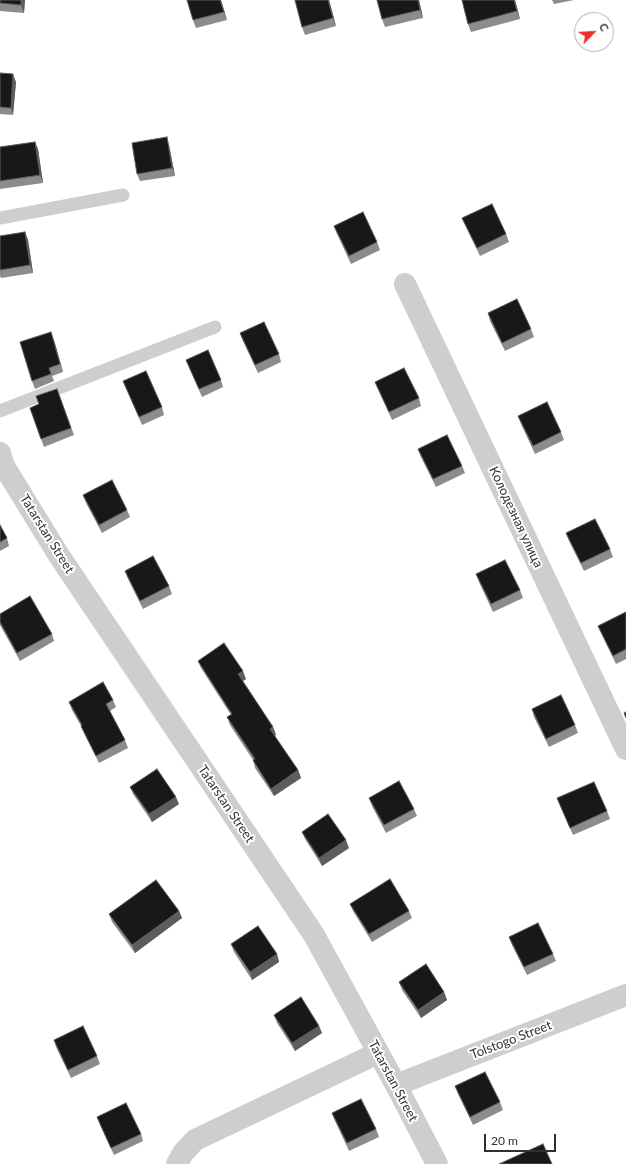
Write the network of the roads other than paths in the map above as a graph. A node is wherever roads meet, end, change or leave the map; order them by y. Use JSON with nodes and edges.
{"nodes":[{"id":1,"x":123,"y":195,"type":"dead end"},
{"id":2,"x":0,"y":218,"type":"edge"},
{"id":3,"x":405,"y":284,"type":"dead end"},
{"id":4,"x":215,"y":327,"type":"dead end"},
{"id":5,"x":0,"y":411,"type":"edge"},
{"id":6,"x":0,"y":453,"type":"edge"},
{"id":7,"x":626,"y":749,"type":"edge"},
{"id":8,"x":626,"y":995,"type":"edge"},
{"id":9,"x":378,"y":1053,"type":"junction"},
{"id":10,"x":396,"y":1085,"type":"junction"},
{"id":11,"x":177,"y":1164,"type":"edge"},
{"id":12,"x":437,"y":1164,"type":"edge"}],
"edges":[{"from":1,"to":2,"type":"lane"},
{"from":3,"to":7,"type":"street","name":"Колодезная улица"},
{"from":4,"to":5,"type":"lane"},
{"from":6,"to":9,"type":"street","name":"Tatarstan Street"},
{"from":8,"to":10,"type":"street","name":"Tolstogo Street"},
{"from":9,"to":10,"type":"street","name":"Tatarstan Street"},
{"from":9,"to":11,"type":"street"},
{"from":10,"to":12,"type":"street","name":"Tatarstan Street"}]}
